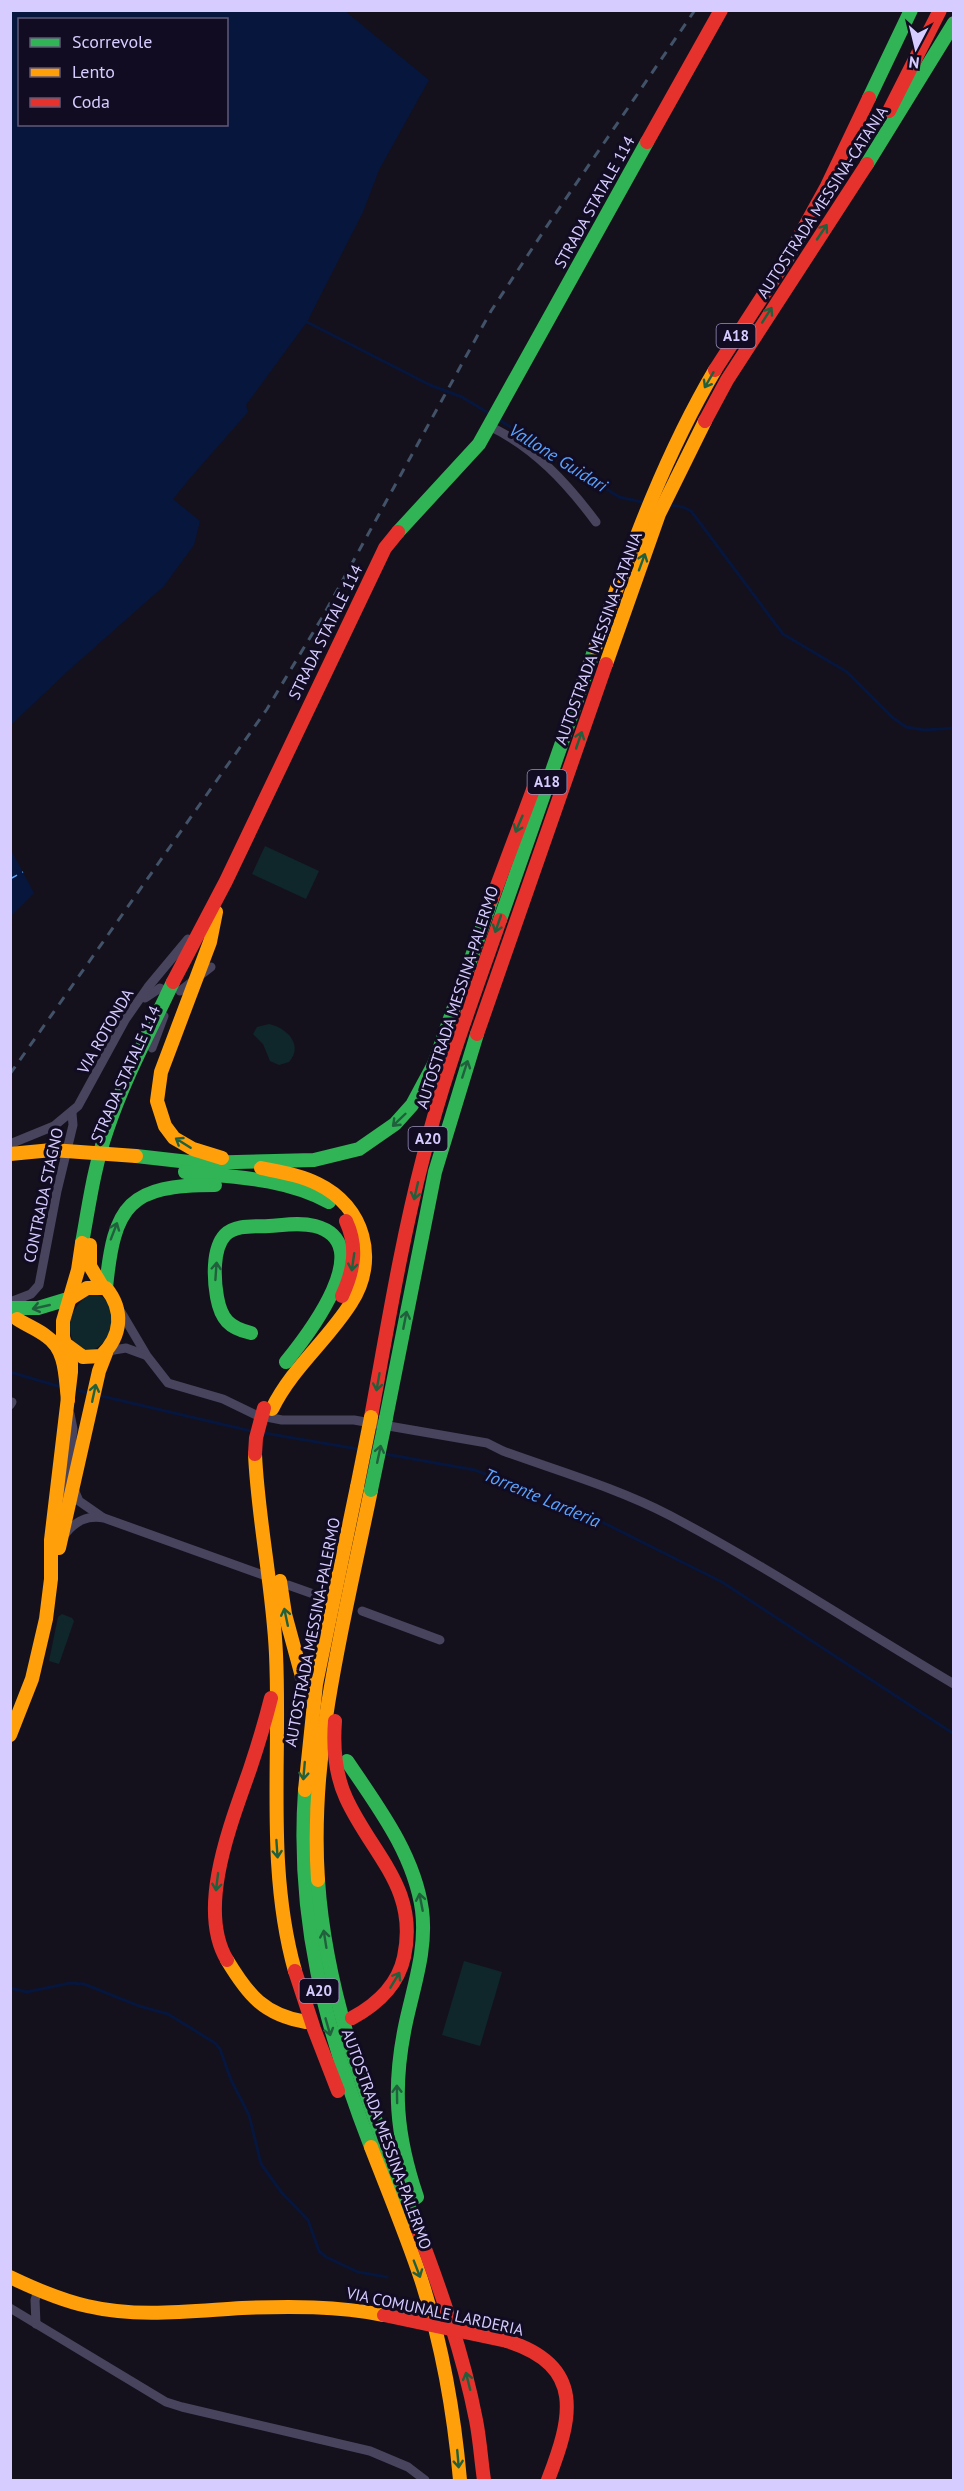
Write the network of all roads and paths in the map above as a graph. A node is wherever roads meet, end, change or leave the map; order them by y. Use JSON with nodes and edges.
{"nodes":[{"id":1,"x":721,"y":10,"type":"edge"},
{"id":2,"x":910,"y":10,"type":"edge"},
{"id":3,"x":922,"y":10,"type":"edge"},
{"id":4,"x":940,"y":10,"type":"edge"},
{"id":5,"x":950,"y":10,"type":"edge"},
{"id":6,"x":898,"y":18,"type":"edge"},
{"id":7,"x":953,"y":27,"type":"edge"},
{"id":8,"x":916,"y":87,"type":"junction"},
{"id":9,"x":860,"y":118,"type":"junction"},
{"id":10,"x":845,"y":197,"type":"junction"},
{"id":11,"x":493,"y":419,"type":"junction"},
{"id":12,"x":596,"y":522,"type":"dead end"},
{"id":13,"x":578,"y":694,"type":"junction"},
{"id":14,"x":517,"y":869,"type":"joint"},
{"id":15,"x":532,"y":874,"type":"joint"},
{"id":16,"x":212,"y":911,"type":"junction"},
{"id":17,"x":211,"y":967,"type":"joint"},
{"id":18,"x":158,"y":975,"type":"junction"},
{"id":19,"x":196,"y":979,"type":"junction"},
{"id":20,"x":174,"y":988,"type":"junction"},
{"id":21,"x":132,"y":1010,"type":"junction"},
{"id":22,"x":167,"y":1055,"type":"junction"},
{"id":23,"x":72,"y":1113,"type":"junction"},
{"id":24,"x":10,"y":1144,"type":"edge"},
{"id":25,"x":10,"y":1154,"type":"edge"},
{"id":26,"x":135,"y":1162,"type":"junction"},
{"id":27,"x":238,"y":1162,"type":"junction"},
{"id":28,"x":10,"y":1165,"type":"edge"},
{"id":29,"x":323,"y":1198,"type":"junction"},
{"id":30,"x":104,"y":1287,"type":"junction"},
{"id":31,"x":70,"y":1298,"type":"junction"},
{"id":32,"x":10,"y":1302,"type":"edge"},
{"id":33,"x":118,"y":1307,"type":"junction"},
{"id":34,"x":13,"y":1315,"type":"edge"},
{"id":35,"x":251,"y":1333,"type":"dead end"},
{"id":36,"x":65,"y":1341,"type":"junction"},
{"id":37,"x":299,"y":1347,"type":"junction"},
{"id":38,"x":107,"y":1352,"type":"junction"},
{"id":39,"x":147,"y":1356,"type":"junction"},
{"id":40,"x":68,"y":1400,"type":"junction"},
{"id":41,"x":268,"y":1408,"type":"junction"},
{"id":42,"x":260,"y":1454,"type":"junction"},
{"id":43,"x":73,"y":1487,"type":"junction"},
{"id":44,"x":368,"y":1505,"type":"junction"},
{"id":45,"x":61,"y":1510,"type":"junction"},
{"id":46,"x":91,"y":1515,"type":"junction"},
{"id":47,"x":61,"y":1538,"type":"junction"},
{"id":48,"x":266,"y":1576,"type":"dead end"},
{"id":49,"x":51,"y":1579,"type":"junction"},
{"id":50,"x":288,"y":1585,"type":"dead end"},
{"id":51,"x":320,"y":1596,"type":"dead end"},
{"id":52,"x":362,"y":1611,"type":"dead end"},
{"id":53,"x":440,"y":1640,"type":"dead end"},
{"id":54,"x":277,"y":1665,"type":"junction"},
{"id":55,"x":302,"y":1673,"type":"tunnel mouth"},
{"id":56,"x":954,"y":1684,"type":"edge"},
{"id":57,"x":10,"y":1735,"type":"edge"},
{"id":58,"x":347,"y":1761,"type":"dead end"},
{"id":59,"x":352,"y":2018,"type":"dead end"},
{"id":60,"x":306,"y":2022,"type":"dead end"},
{"id":61,"x":402,"y":2230,"type":"junction"},
{"id":62,"x":10,"y":2277,"type":"edge"},
{"id":63,"x":38,"y":2291,"type":"junction"},
{"id":64,"x":442,"y":2293,"type":"junction"},
{"id":65,"x":10,"y":2308,"type":"edge"},
{"id":66,"x":36,"y":2324,"type":"junction"},
{"id":67,"x":425,"y":2481,"type":"edge"},
{"id":68,"x":460,"y":2481,"type":"edge"},
{"id":69,"x":483,"y":2481,"type":"edge"},
{"id":70,"x":548,"y":2481,"type":"edge"}],
"edges":[{"from":1,"to":11,"type":"main road","name":"STRADA STATALE 114"},
{"from":2,"to":6,"type":"main road","name":"AUTOSTRADA MESSINA-CATANIA","number":"A18"},
{"from":3,"to":9,"type":"main road"},
{"from":4,"to":10,"type":"main road"},
{"from":5,"to":8,"type":"main road"},
{"from":6,"to":9,"type":"main road","name":"AUTOSTRADA MESSINA-CATANIA","number":"A18"},
{"from":7,"to":8,"type":"main road","name":"AUTOSTRADA MESSINA-CATANIA","number":"A18"},
{"from":8,"to":10,"type":"main road","name":"AUTOSTRADA MESSINA-CATANIA","number":"A18"},
{"from":9,"to":13,"type":"main road","name":"AUTOSTRADA MESSINA-CATANIA","number":"A18","one_way":true},
{"from":15,"to":10,"type":"main road","name":"AUTOSTRADA MESSINA-CATANIA","number":"A18","one_way":true},
{"from":11,"to":12,"type":"street"},
{"from":11,"to":16,"type":"main road","name":"STRADA STATALE 114"},
{"from":13,"to":14,"type":"main road","name":"AUTOSTRADA MESSINA-CATANIA","number":"A18"},
{"from":13,"to":27,"type":"main road","one_way":true},
{"from":14,"to":61,"type":"main road","name":"AUTOSTRADA MESSINA-PALERMO","number":"A20","one_way":true,"bridge":true},
{"from":44,"to":15,"type":"main road","name":"AUTOSTRADA MESSINA-PALERMO","number":"A20","one_way":true,"bridge":true},
{"from":16,"to":18,"type":"street","name":"VIA ROTONDA"},
{"from":16,"to":19,"type":"main road"},
{"from":16,"to":20,"type":"main road","name":"STRADA STATALE 114"},
{"from":17,"to":19,"type":"street"},
{"from":17,"to":22,"type":"main road"},
{"from":18,"to":20,"type":"street"},
{"from":18,"to":21,"type":"street","name":"VIA ROTONDA"},
{"from":19,"to":20,"type":"street"},
{"from":19,"to":22,"type":"main road"},
{"from":20,"to":21,"type":"street"},
{"from":20,"to":30,"type":"main road","name":"STRADA STATALE 114"},
{"from":20,"to":31,"type":"main road","name":"STRADA STATALE 114"},
{"from":21,"to":23,"type":"street","name":"VIA ROTONDA"},
{"from":27,"to":22,"type":"main road","one_way":true},
{"from":23,"to":24,"type":"street","name":"VIA ROTONDA"},
{"from":23,"to":32,"type":"street","name":"CONTRADA STAGNO"},
{"from":25,"to":26,"type":"main road","bridge":true},
{"from":26,"to":27,"type":"main road"},
{"from":26,"to":28,"type":"main road"},
{"from":26,"to":29,"type":"main road"},
{"from":27,"to":41,"type":"main road"},
{"from":30,"to":29,"type":"main road","one_way":true},
{"from":29,"to":37,"type":"main road","one_way":true},
{"from":30,"to":31,"type":"main road"},
{"from":30,"to":33,"type":"main road"},
{"from":31,"to":34,"type":"main road","one_way":true},
{"from":31,"to":36,"type":"main road"},
{"from":33,"to":38,"type":"main road"},
{"from":33,"to":39,"type":"street"},
{"from":34,"to":36,"type":"main road"},
{"from":34,"to":40,"type":"main road"},
{"from":35,"to":37,"type":"main road","one_way":true},
{"from":36,"to":38,"type":"main road"},
{"from":36,"to":40,"type":"main road"},
{"from":37,"to":41,"type":"main road"},
{"from":38,"to":39,"type":"street"},
{"from":43,"to":38,"type":"main road","one_way":true},
{"from":39,"to":56,"type":"street"},
{"from":40,"to":45,"type":"main road"},
{"from":41,"to":42,"type":"main road","bridge":true},
{"from":42,"to":54,"type":"main road"},
{"from":55,"to":42,"type":"main road","one_way":true},
{"from":43,"to":45,"type":"main road"},
{"from":43,"to":46,"type":"street"},
{"from":59,"to":44,"type":"main road","one_way":true},
{"from":64,"to":44,"type":"main road","name":"AUTOSTRADA MESSINA-PALERMO","number":"A20","one_way":true},
{"from":45,"to":46,"type":"street"},
{"from":45,"to":47,"type":"main road"},
{"from":45,"to":49,"type":"main road"},
{"from":46,"to":47,"type":"street"},
{"from":46,"to":48,"type":"street"},
{"from":47,"to":49,"type":"main road"},
{"from":49,"to":57,"type":"main road"},
{"from":50,"to":51,"type":"street"},
{"from":52,"to":53,"type":"street"},
{"from":54,"to":60,"type":"main road","one_way":true},
{"from":54,"to":61,"type":"main road","one_way":true},
{"from":64,"to":58,"type":"main road","one_way":true},
{"from":61,"to":68,"type":"main road","name":"AUTOSTRADA MESSINA-PALERMO","number":"A20","one_way":true},
{"from":62,"to":63,"type":"main road","name":"VIA COMUNALE LARDERIA"},
{"from":63,"to":66,"type":"street"},
{"from":63,"to":70,"type":"main road","name":"VIA COMUNALE LARDERIA","bridge":true},
{"from":69,"to":64,"type":"main road","name":"AUTOSTRADA MESSINA-PALERMO","number":"A20","one_way":true},
{"from":65,"to":66,"type":"street"},
{"from":66,"to":67,"type":"street"}]}
